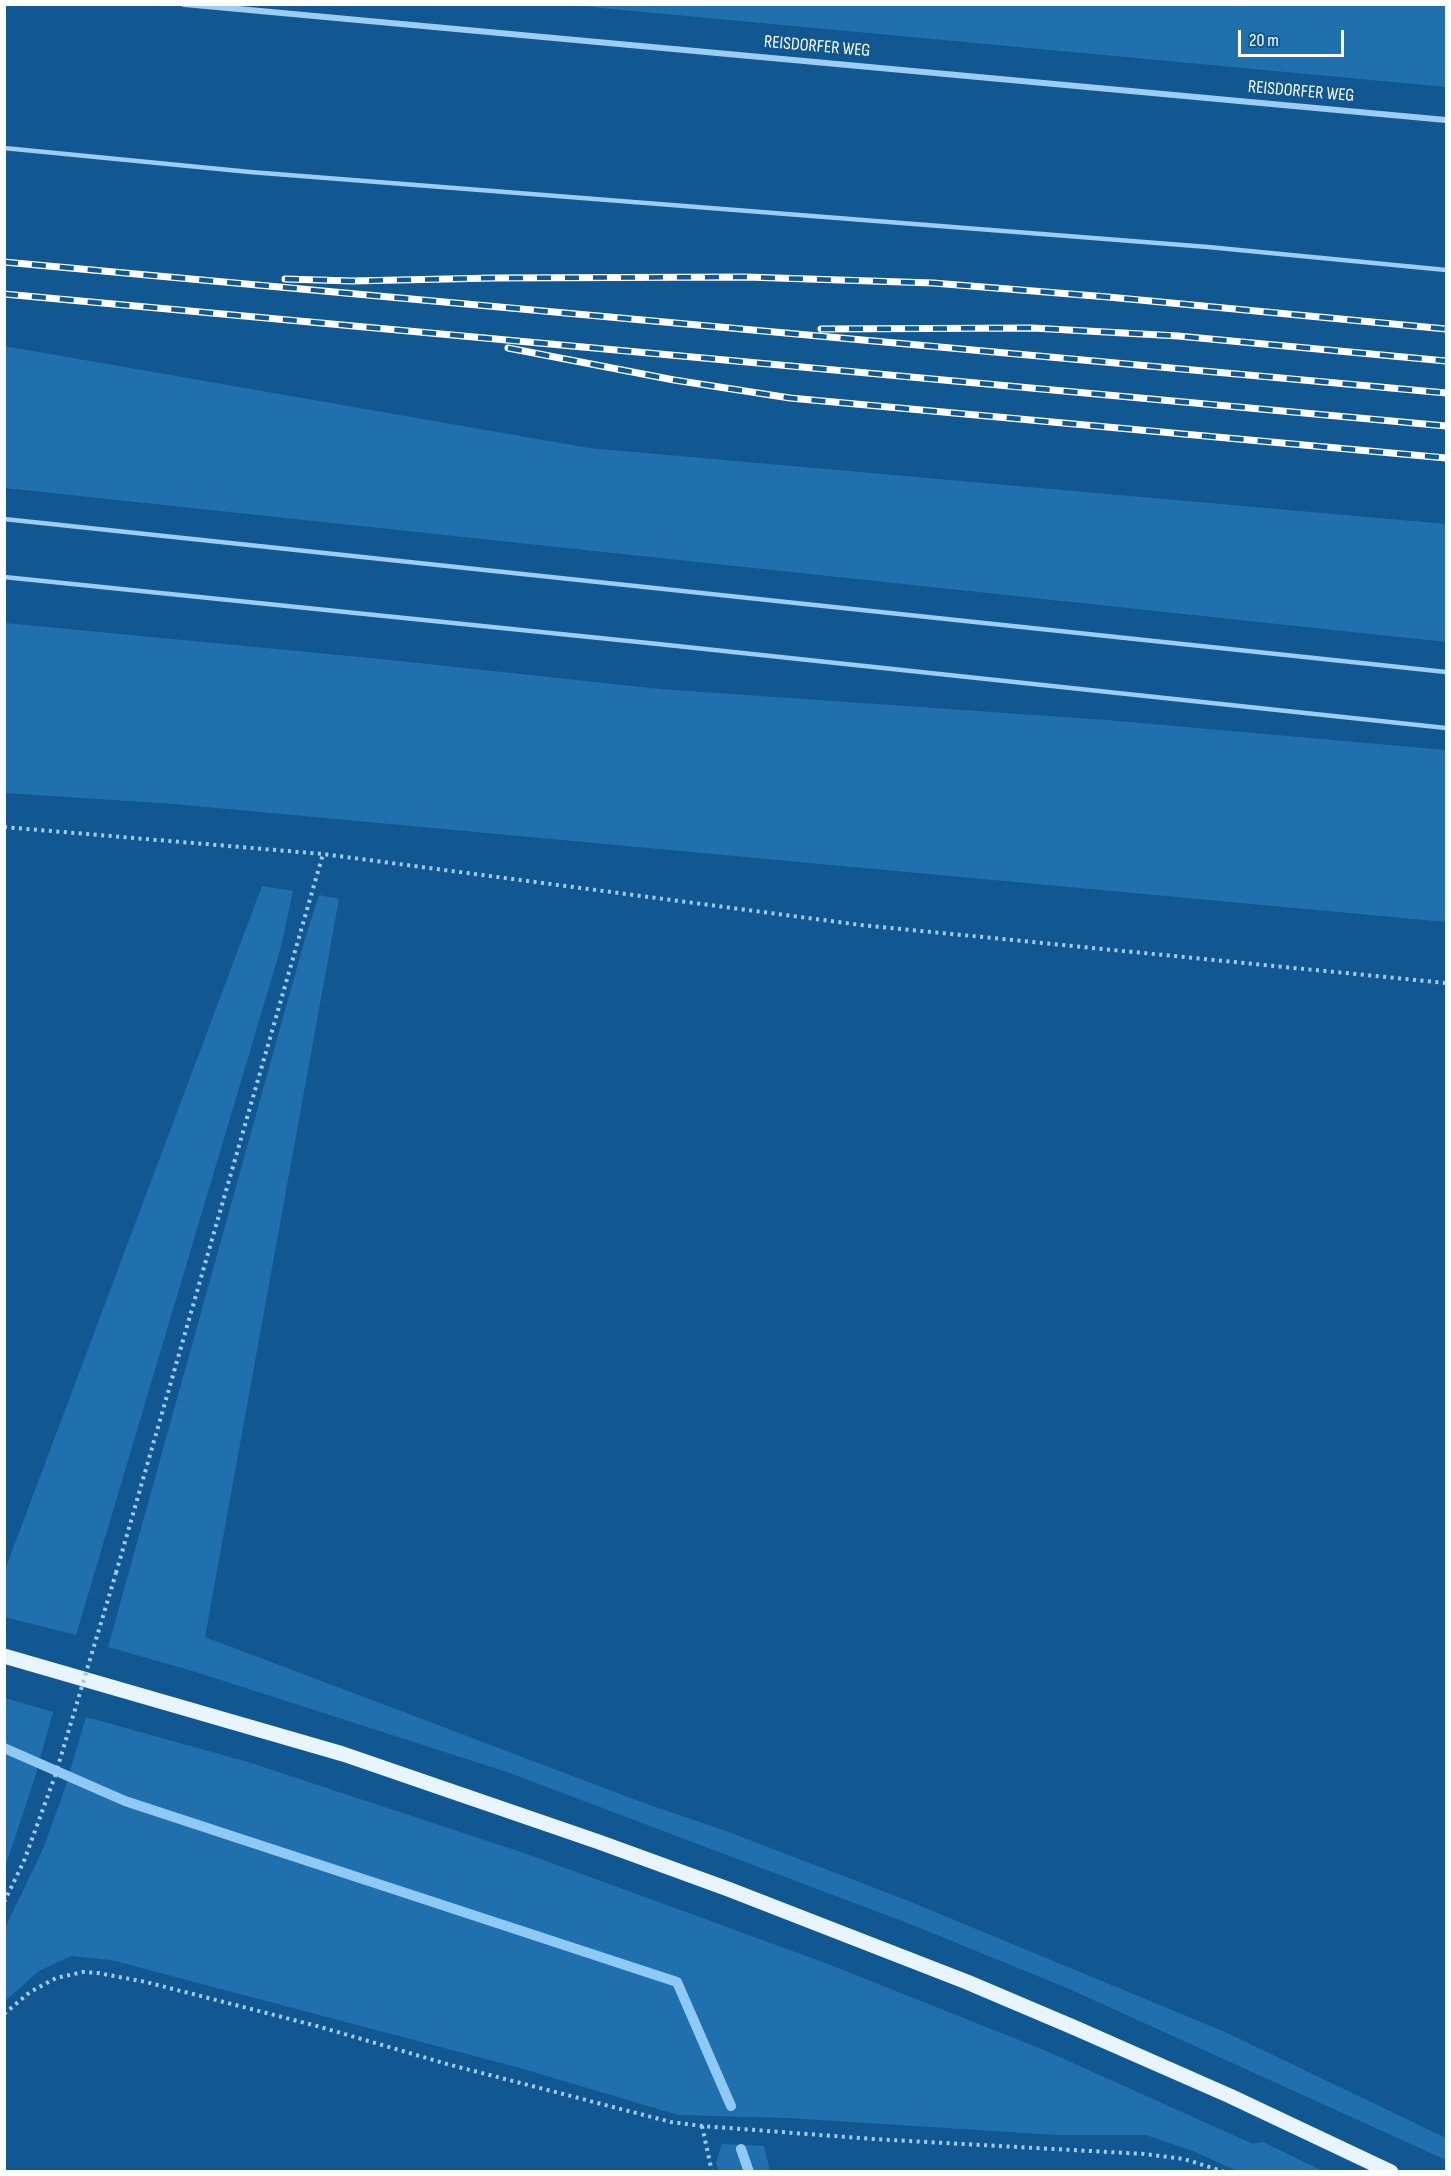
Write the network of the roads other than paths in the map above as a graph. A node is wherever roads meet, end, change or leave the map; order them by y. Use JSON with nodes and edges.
{"nodes":[{"id":1,"x":184,"y":4,"type":"edge"},
{"id":2,"x":1446,"y":120,"type":"edge"},
{"id":3,"x":4,"y":148,"type":"edge"},
{"id":4,"x":1446,"y":270,"type":"edge"},
{"id":5,"x":4,"y":519,"type":"edge"},
{"id":6,"x":4,"y":577,"type":"edge"},
{"id":7,"x":1446,"y":672,"type":"edge"},
{"id":8,"x":1446,"y":728,"type":"edge"},
{"id":9,"x":4,"y":1656,"type":"edge"},
{"id":10,"x":1391,"y":2172,"type":"edge"}],
"edges":[{"from":1,"to":2,"type":"street","name":"REISDORFER WEG"},
{"from":3,"to":4,"type":"lane"},
{"from":5,"to":7,"type":"lane"},
{"from":6,"to":8,"type":"lane"},
{"from":9,"to":10,"type":"main road"}]}
